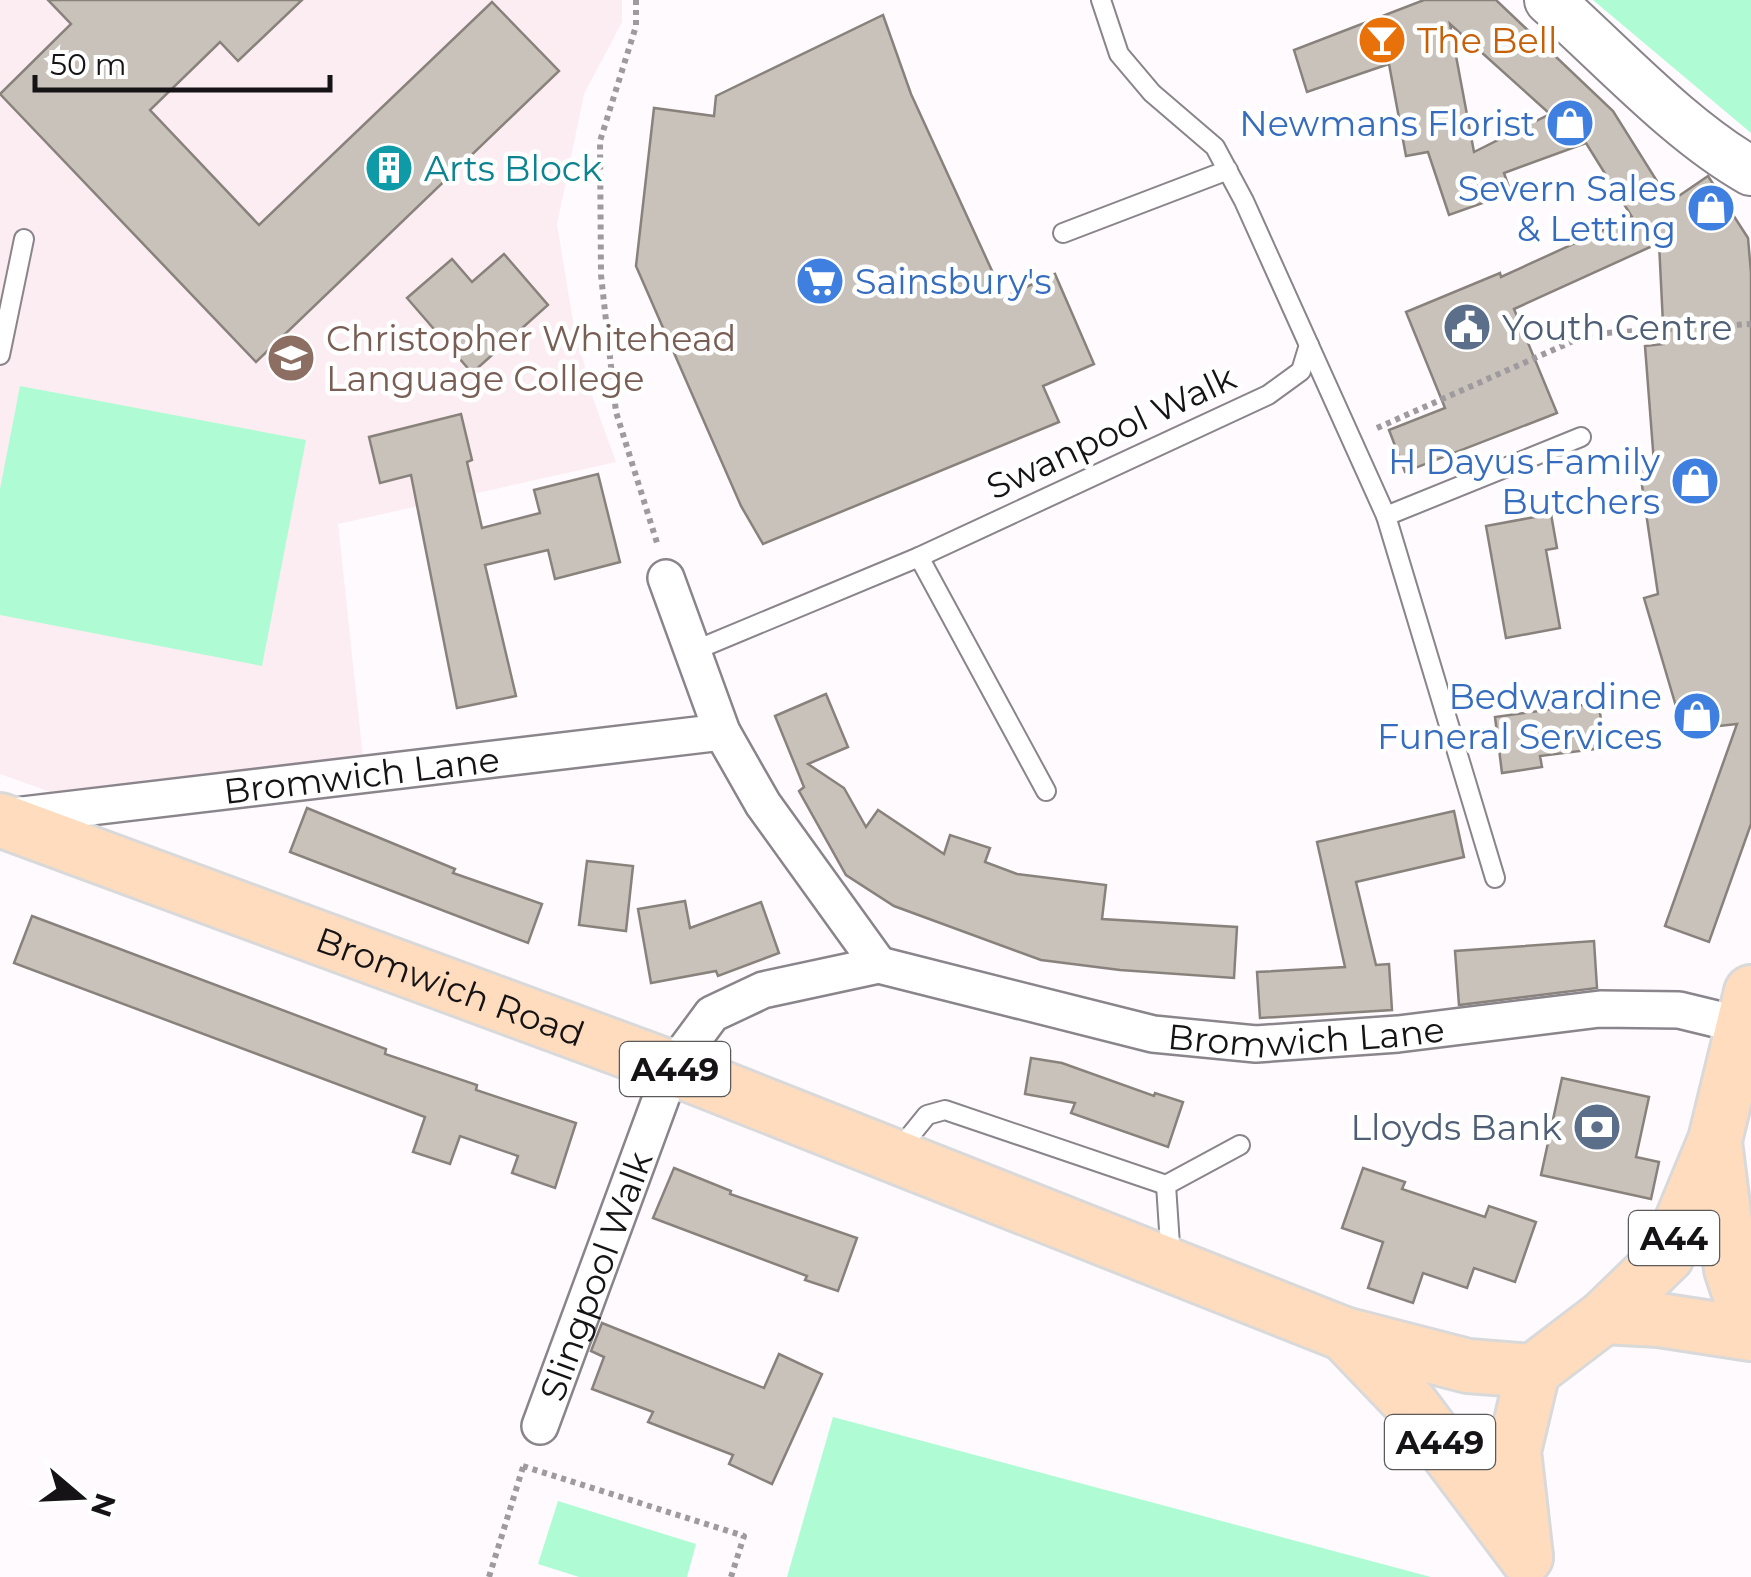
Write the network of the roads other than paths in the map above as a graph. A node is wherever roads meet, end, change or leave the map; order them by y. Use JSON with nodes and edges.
{"nodes":[{"id":1,"x":1101,"y":0,"type":"edge"},
{"id":2,"x":1565,"y":5,"type":"edge"},
{"id":3,"x":1228,"y":170,"type":"junction"},
{"id":4,"x":1751,"y":171,"type":"edge"},
{"id":5,"x":1063,"y":232,"type":"dead end"},
{"id":6,"x":24,"y":238,"type":"dead end"},
{"id":7,"x":1308,"y":345,"type":"junction"},
{"id":8,"x":0,"y":354,"type":"edge"},
{"id":9,"x":1581,"y":437,"type":"dead end"},
{"id":10,"x":1386,"y":516,"type":"junction"},
{"id":11,"x":919,"y":557,"type":"junction"},
{"id":12,"x":666,"y":578,"type":"road end"},
{"id":13,"x":691,"y":652,"type":"junction"},
{"id":14,"x":722,"y":732,"type":"junction"},
{"id":15,"x":1046,"y":791,"type":"dead end"},
{"id":16,"x":0,"y":819,"type":"edge"},
{"id":17,"x":1495,"y":878,"type":"dead end"},
{"id":18,"x":878,"y":965,"type":"junction"},
{"id":19,"x":1746,"y":1008,"type":"edge"},
{"id":20,"x":672,"y":1068,"type":"junction"},
{"id":21,"x":1715,"y":1140,"type":"junction"},
{"id":22,"x":1240,"y":1145,"type":"dead end"},
{"id":23,"x":893,"y":1156,"type":"junction"},
{"id":24,"x":1166,"y":1185,"type":"junction"},
{"id":25,"x":1172,"y":1264,"type":"junction"},
{"id":26,"x":1604,"y":1317,"type":"junction"},
{"id":27,"x":1751,"y":1331,"type":"edge"},
{"id":28,"x":1344,"y":1334,"type":"junction"},
{"id":29,"x":1533,"y":1372,"type":"junction"},
{"id":30,"x":540,"y":1426,"type":"road end"},
{"id":31,"x":1534,"y":1567,"type":"edge"}],
"edges":[{"from":1,"to":3,"type":"lane"},
{"from":2,"to":4,"type":"main road"},
{"from":3,"to":5,"type":"lane"},
{"from":3,"to":7,"type":"lane"},
{"from":6,"to":8,"type":"lane"},
{"from":7,"to":10,"type":"lane"},
{"from":7,"to":11,"type":"lane","name":"Swanpool Walk"},
{"from":9,"to":10,"type":"lane"},
{"from":10,"to":17,"type":"lane"},
{"from":11,"to":13,"type":"lane","name":"Swanpool Walk"},
{"from":11,"to":15,"type":"lane"},
{"from":12,"to":13,"type":"street"},
{"from":13,"to":14,"type":"street"},
{"from":14,"to":16,"type":"street","name":"Bromwich Lane"},
{"from":14,"to":18,"type":"street"},
{"from":16,"to":20,"type":"main road","name":"Bromwich Road","number":"A449"},
{"from":18,"to":19,"type":"street","name":"Bromwich Lane"},
{"from":18,"to":20,"type":"street","name":"Bromwich Lane"},
{"from":19,"to":21,"type":"main road","number":"A44"},
{"from":20,"to":23,"type":"main road","name":"Bromwich Road","number":"A449"},
{"from":20,"to":30,"type":"street","name":"Slingpool Walk"},
{"from":21,"to":26,"type":"main road","number":"A44"},
{"from":21,"to":27,"type":"main road","number":"A44"},
{"from":22,"to":24,"type":"lane"},
{"from":23,"to":24,"type":"lane"},
{"from":23,"to":25,"type":"main road","name":"Bromwich Road","number":"A449"},
{"from":24,"to":25,"type":"lane"},
{"from":25,"to":28,"type":"main road","name":"Bromwich Road","number":"A449"},
{"from":26,"to":27,"type":"main road","number":"A44"},
{"from":26,"to":29,"type":"main road","number":"A44"},
{"from":28,"to":29,"type":"main road","name":"Bromwich Road","number":"A449"},
{"from":28,"to":31,"type":"main road","name":"Bromwich Road","number":"A449"},
{"from":29,"to":31,"type":"main road"}]}
